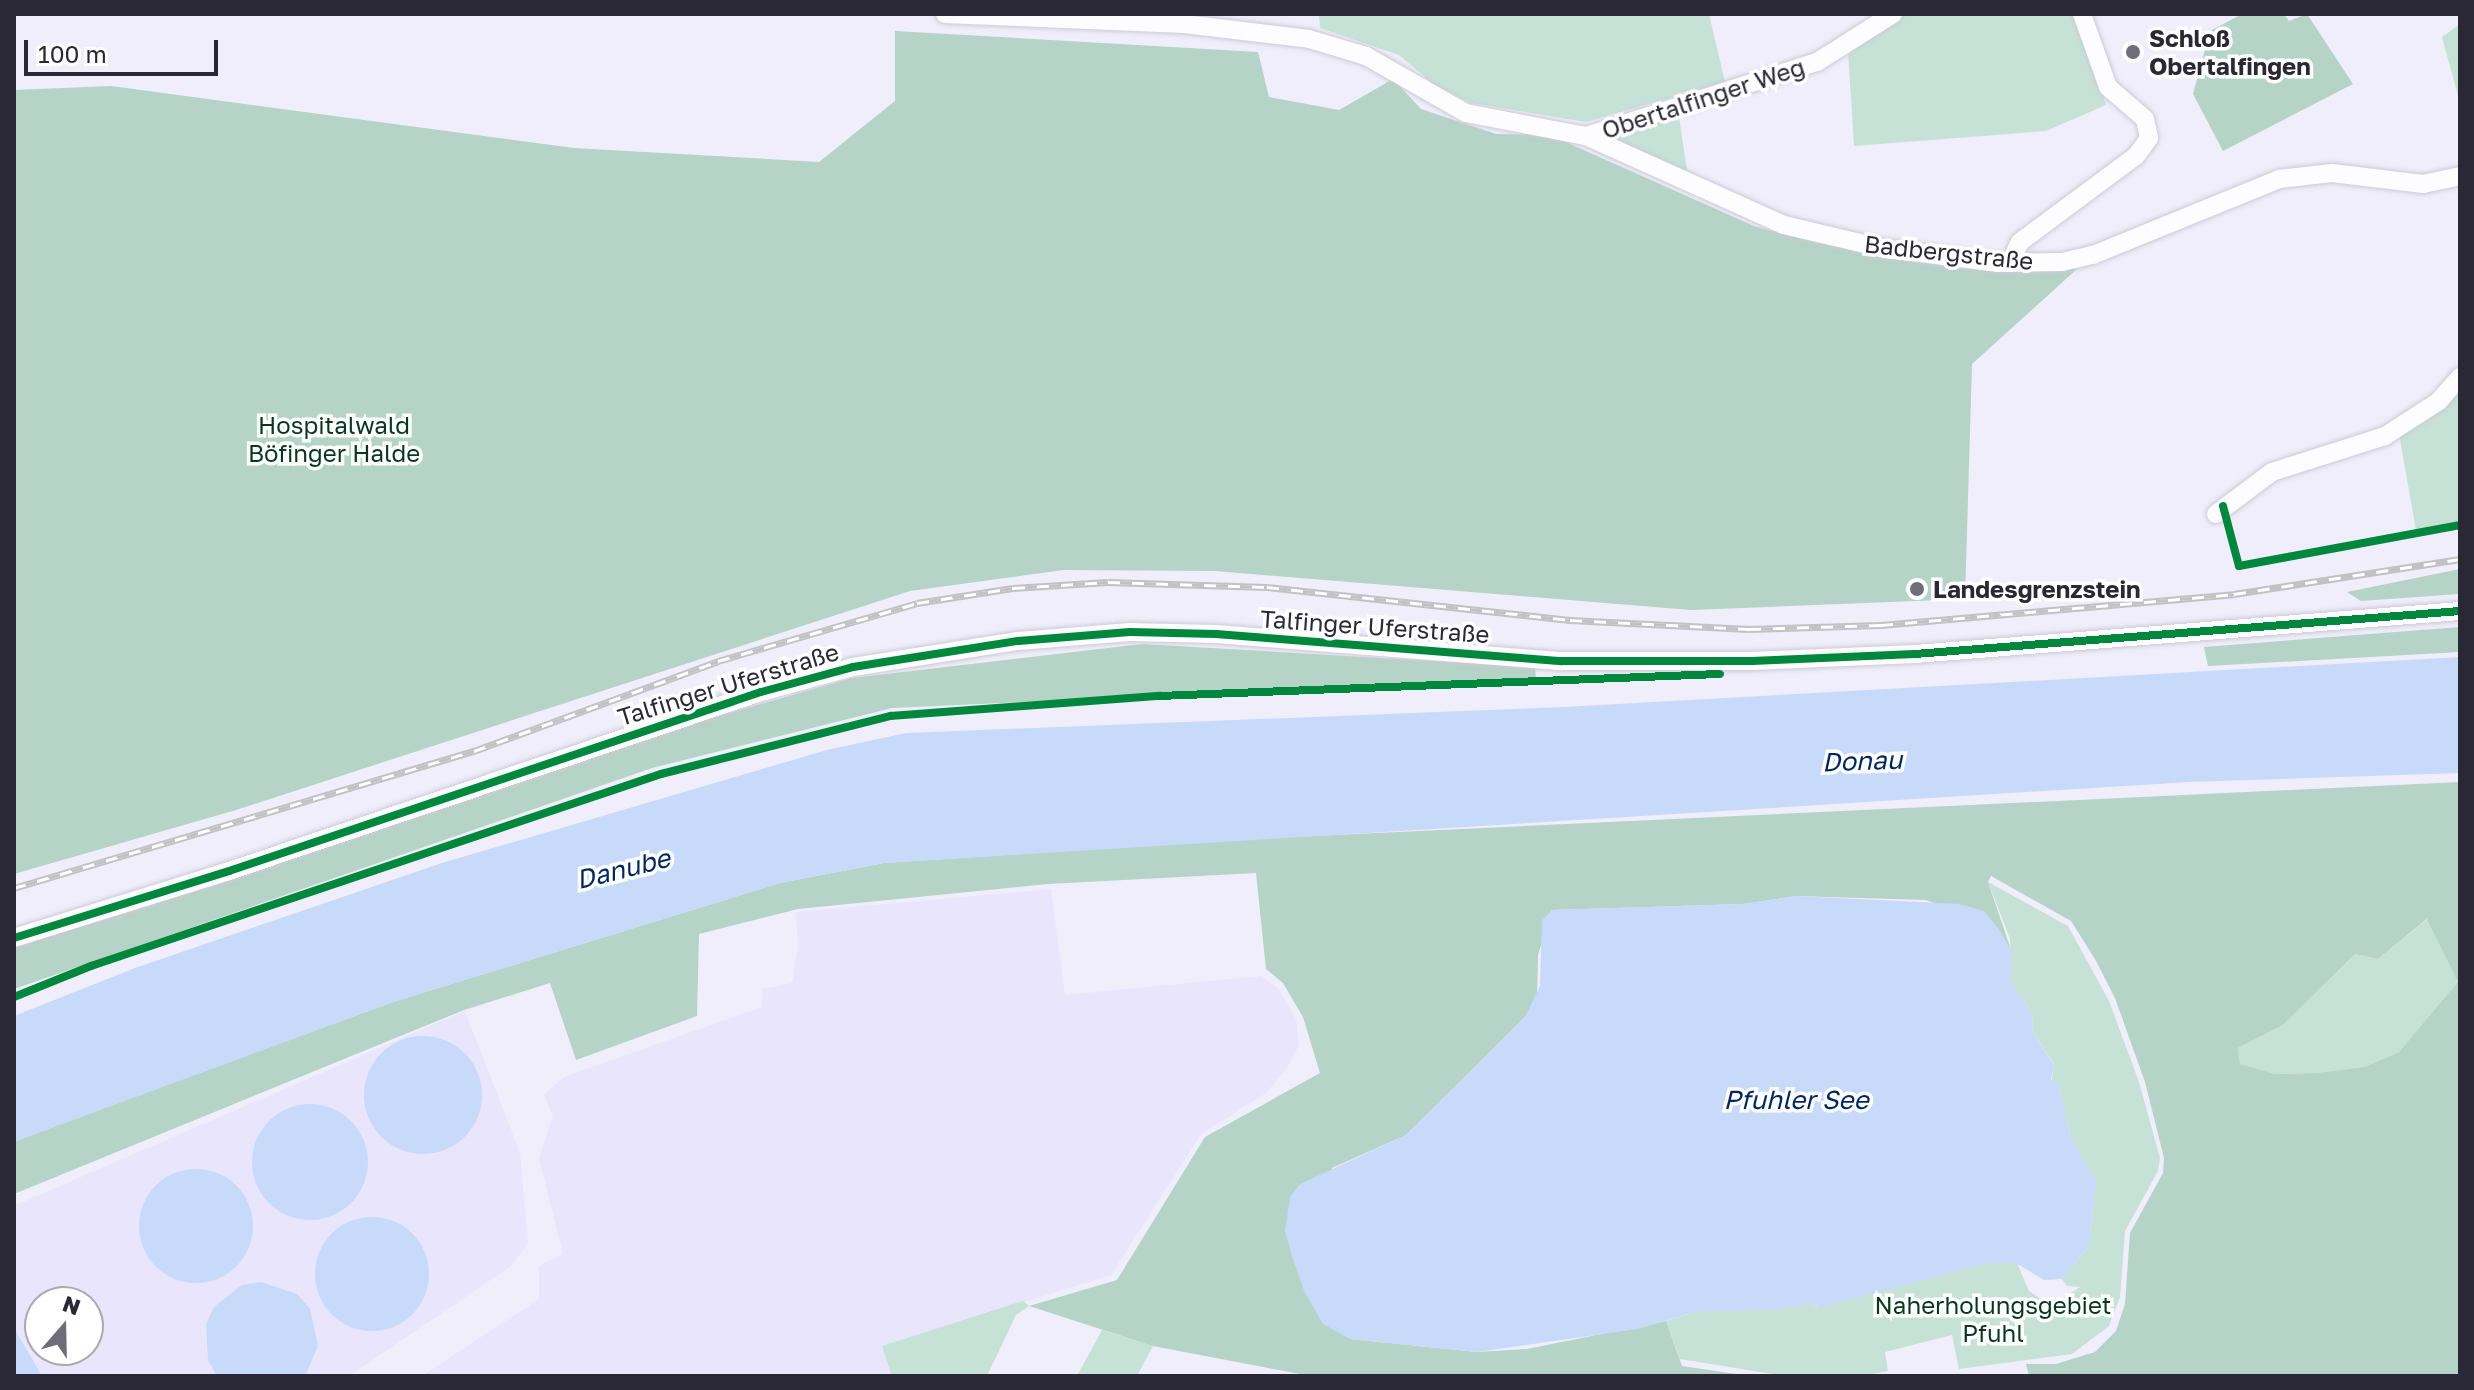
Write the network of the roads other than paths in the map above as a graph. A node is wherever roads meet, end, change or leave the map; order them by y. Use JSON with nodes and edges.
{"nodes":[{"id":1,"x":945,"y":14,"type":"edge"},
{"id":2,"x":1893,"y":14,"type":"edge"},
{"id":3,"x":2082,"y":14,"type":"edge"},
{"id":4,"x":1586,"y":136,"type":"junction"},
{"id":5,"x":2460,"y":176,"type":"edge"},
{"id":6,"x":2010,"y":263,"type":"junction"},
{"id":7,"x":2460,"y":377,"type":"edge"},
{"id":8,"x":2216,"y":514,"type":"dead end"},
{"id":9,"x":2460,"y":611,"type":"edge"},
{"id":10,"x":14,"y":938,"type":"edge"}],
"edges":[{"from":1,"to":4,"type":"street","name":"Obertalfinger Weg"},
{"from":2,"to":4,"type":"street","name":"Obertalfinger Weg"},
{"from":3,"to":6,"type":"street"},
{"from":4,"to":6,"type":"street","name":"Badbergstraße"},
{"from":5,"to":6,"type":"street","name":"Badbergstraße"},
{"from":7,"to":8,"type":"street"},
{"from":9,"to":10,"type":"street","name":"Talfinger Uferstraße"}]}
